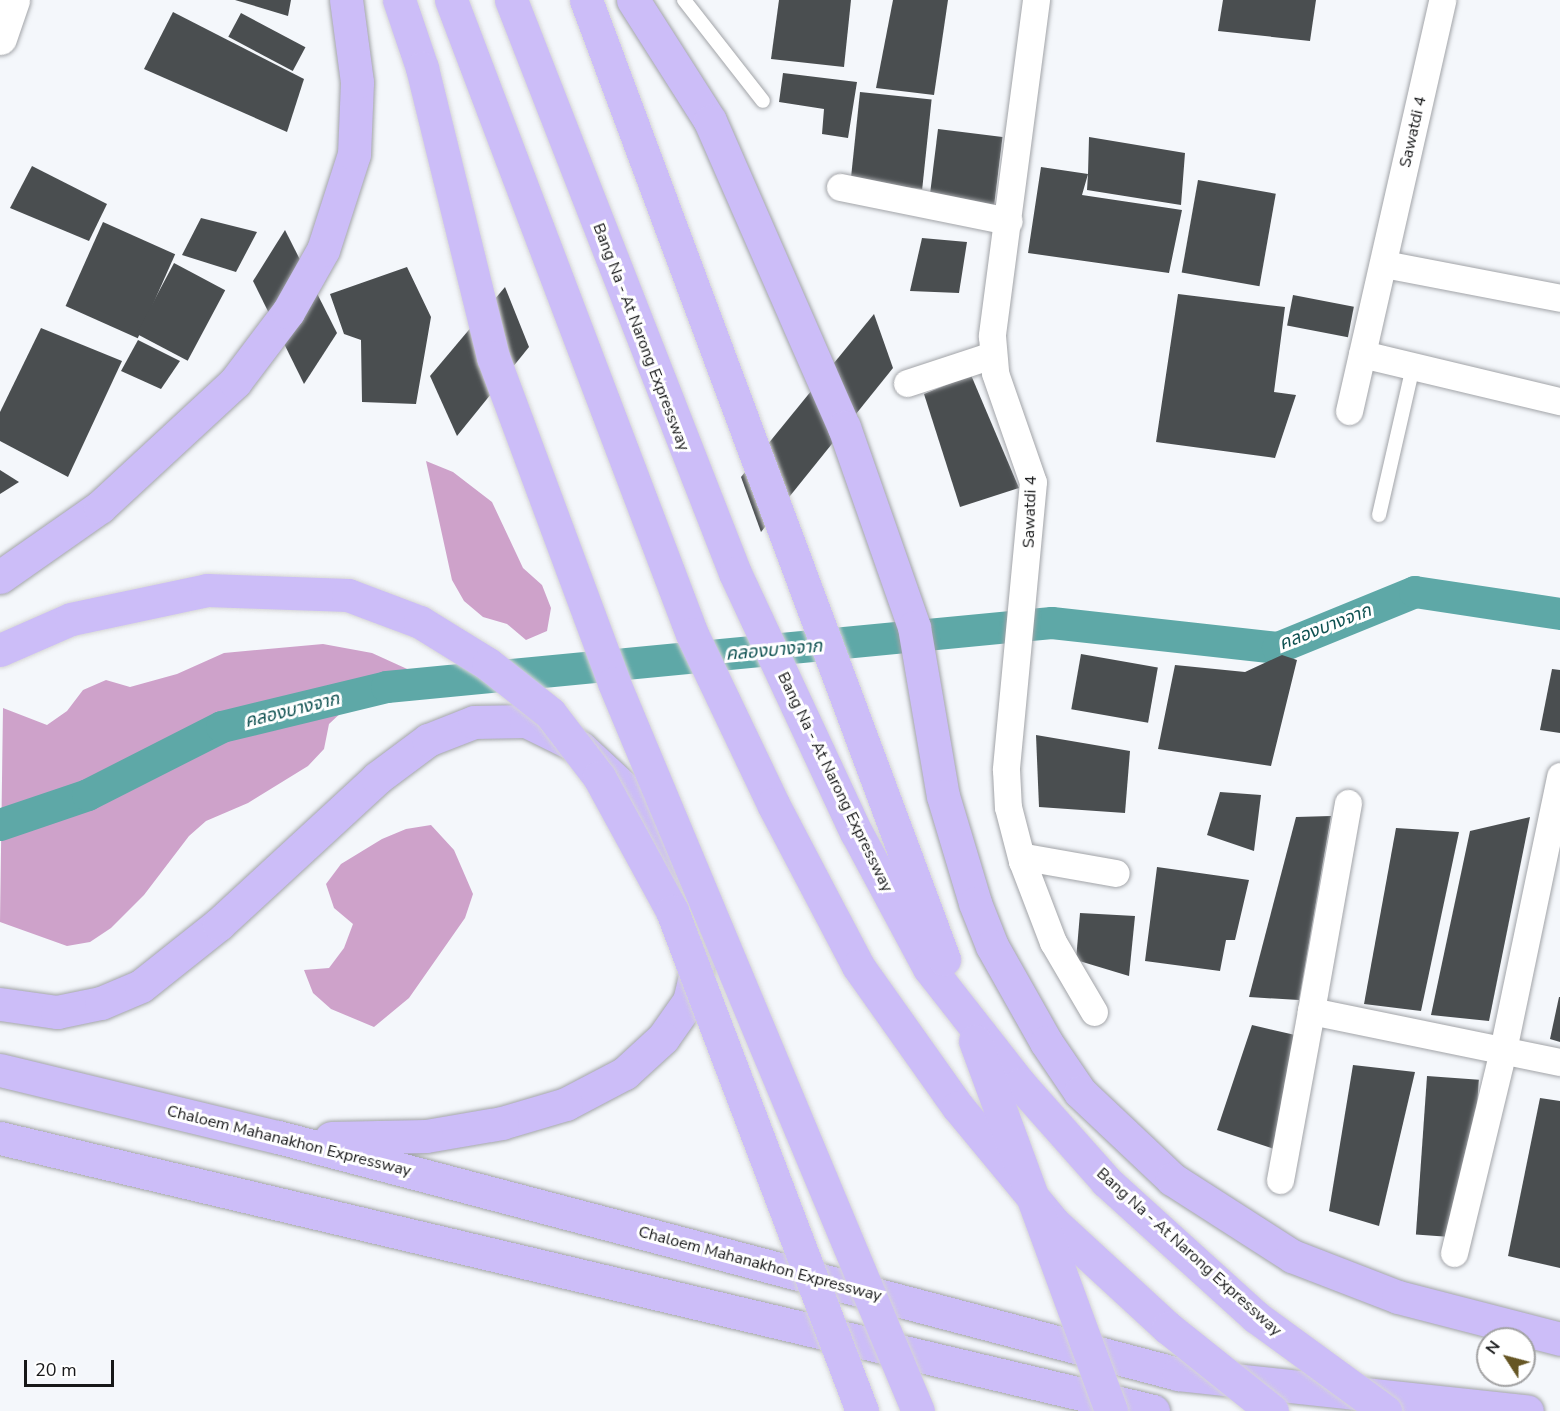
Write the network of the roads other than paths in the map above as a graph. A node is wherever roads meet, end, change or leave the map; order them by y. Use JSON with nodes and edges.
{"nodes":[{"id":1,"x":13,"y":0,"type":"edge"},
{"id":2,"x":346,"y":0,"type":"edge"},
{"id":3,"x":399,"y":0,"type":"edge"},
{"id":4,"x":451,"y":0,"type":"edge"},
{"id":5,"x":511,"y":0,"type":"edge"},
{"id":6,"x":585,"y":0,"type":"edge"},
{"id":7,"x":633,"y":0,"type":"edge"},
{"id":8,"x":684,"y":0,"type":"edge"},
{"id":9,"x":1036,"y":0,"type":"edge"},
{"id":10,"x":1442,"y":0,"type":"edge"},
{"id":11,"x":0,"y":38,"type":"edge"},
{"id":12,"x":763,"y":101,"type":"dead end"},
{"id":13,"x":840,"y":187,"type":"dead end"},
{"id":14,"x":1009,"y":221,"type":"junction"},
{"id":15,"x":1384,"y":264,"type":"junction"},
{"id":16,"x":1560,"y":298,"type":"edge"},
{"id":17,"x":1362,"y":354,"type":"junction"},
{"id":18,"x":992,"y":355,"type":"junction"},
{"id":19,"x":1413,"y":366,"type":"junction"},
{"id":20,"x":907,"y":383,"type":"dead end"},
{"id":21,"x":1560,"y":401,"type":"edge"},
{"id":22,"x":1349,"y":411,"type":"dead end"},
{"id":23,"x":1379,"y":515,"type":"dead end"},
{"id":24,"x":0,"y":578,"type":"edge"},
{"id":25,"x":0,"y":650,"type":"edge"},
{"id":26,"x":1560,"y":776,"type":"edge"},
{"id":27,"x":1348,"y":802,"type":"dead end"},
{"id":28,"x":1023,"y":861,"type":"junction"},
{"id":29,"x":1116,"y":873,"type":"dead end"},
{"id":30,"x":0,"y":1004,"type":"edge"},
{"id":31,"x":1311,"y":1011,"type":"junction"},
{"id":32,"x":1094,"y":1012,"type":"dead end"},
{"id":33,"x":1503,"y":1050,"type":"junction"},
{"id":34,"x":1560,"y":1062,"type":"edge"},
{"id":35,"x":0,"y":1070,"type":"edge"},
{"id":36,"x":278,"y":1137,"type":"junction"},
{"id":37,"x":0,"y":1138,"type":"edge"},
{"id":38,"x":1280,"y":1180,"type":"dead end"},
{"id":39,"x":1454,"y":1252,"type":"dead end"},
{"id":40,"x":1560,"y":1339,"type":"edge"},
{"id":41,"x":862,"y":1411,"type":"edge"},
{"id":42,"x":918,"y":1411,"type":"edge"},
{"id":43,"x":1111,"y":1411,"type":"edge"},
{"id":44,"x":1153,"y":1411,"type":"edge"},
{"id":45,"x":1272,"y":1411,"type":"edge"},
{"id":46,"x":1385,"y":1411,"type":"edge"},
{"id":47,"x":1527,"y":1411,"type":"edge"}],
"edges":[{"from":1,"to":11,"type":"street"},
{"from":2,"to":24,"type":"highway"},
{"from":3,"to":42,"type":"highway","bridge":true},
{"from":4,"to":45,"type":"highway","bridge":true},
{"from":5,"to":46,"type":"highway","name":"Bang Na - At Narong Expressway","bridge":true},
{"from":6,"to":43,"type":"highway","bridge":true},
{"from":7,"to":40,"type":"highway"},
{"from":8,"to":12,"type":"lane"},
{"from":9,"to":14,"type":"street","name":"Sawatdi 4"},
{"from":10,"to":15,"type":"street","name":"Sawatdi 4"},
{"from":13,"to":14,"type":"street"},
{"from":14,"to":18,"type":"street","name":"Sawatdi 4"},
{"from":15,"to":16,"type":"street"},
{"from":15,"to":17,"type":"street","name":"Sawatdi 4"},
{"from":17,"to":19,"type":"street"},
{"from":17,"to":22,"type":"street","name":"Sawatdi 4"},
{"from":18,"to":20,"type":"street"},
{"from":18,"to":28,"type":"street","name":"Sawatdi 4"},
{"from":19,"to":21,"type":"street"},
{"from":19,"to":23,"type":"lane"},
{"from":25,"to":41,"type":"highway","bridge":true},
{"from":26,"to":33,"type":"street"},
{"from":27,"to":31,"type":"street"},
{"from":28,"to":29,"type":"street"},
{"from":28,"to":32,"type":"street","name":"Sawatdi 4"},
{"from":30,"to":36,"type":"highway"},
{"from":31,"to":33,"type":"street"},
{"from":31,"to":38,"type":"street"},
{"from":33,"to":34,"type":"street"},
{"from":33,"to":39,"type":"street"},
{"from":35,"to":36,"type":"highway","name":"Chaloem Mahanakhon Expressway"},
{"from":36,"to":47,"type":"highway","name":"Chaloem Mahanakhon Expressway"},
{"from":37,"to":44,"type":"highway"}]}
